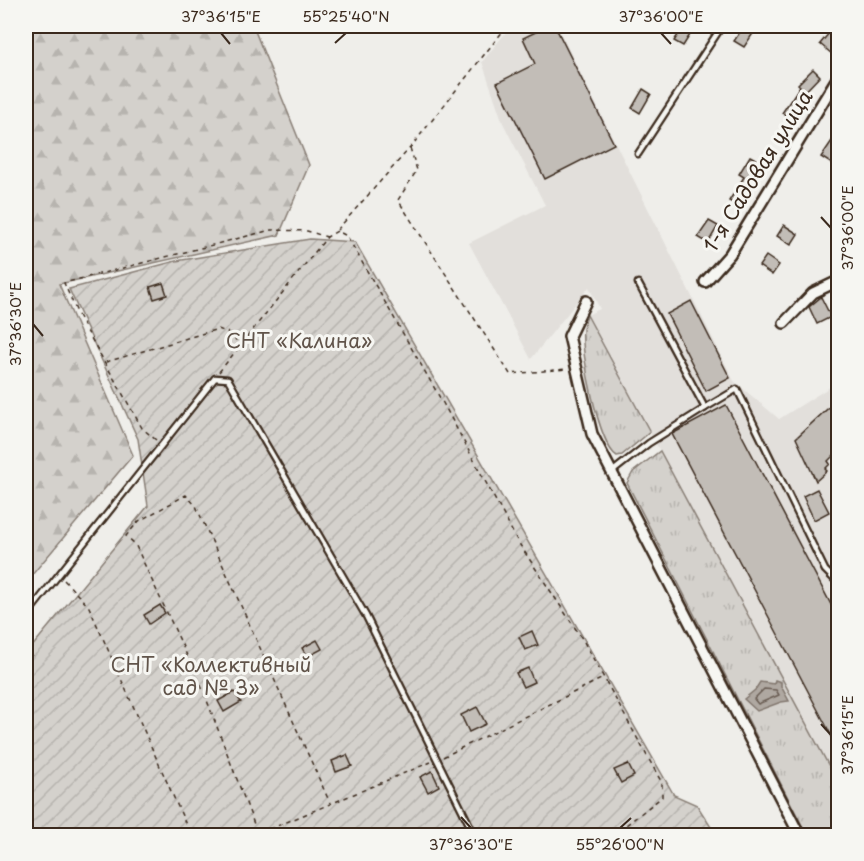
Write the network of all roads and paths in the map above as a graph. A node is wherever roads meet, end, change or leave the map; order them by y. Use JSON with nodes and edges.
{"nodes":[{"id":1,"x":507,"y":26,"type":"edge"},
{"id":2,"x":722,"y":26,"type":"edge"},
{"id":3,"x":838,"y":77,"type":"edge"},
{"id":4,"x":410,"y":148,"type":"junction"},
{"id":5,"x":638,"y":154,"type":"dead end"},
{"id":6,"x":337,"y":231,"type":"junction"},
{"id":7,"x":327,"y":237,"type":"junction"},
{"id":8,"x":838,"y":280,"type":"edge"},
{"id":9,"x":705,"y":282,"type":"dead end"},
{"id":10,"x":638,"y":283,"type":"dead end"},
{"id":11,"x":586,"y":301,"type":"dead end"},
{"id":12,"x":784,"y":323,"type":"dead end"},
{"id":13,"x":240,"y":346,"type":"junction"},
{"id":14,"x":105,"y":362,"type":"junction"},
{"id":15,"x":577,"y":368,"type":"junction"},
{"id":16,"x":214,"y":378,"type":"junction"},
{"id":17,"x":705,"y":408,"type":"junction"},
{"id":18,"x":161,"y":444,"type":"junction"},
{"id":19,"x":612,"y":472,"type":"junction"},
{"id":20,"x":58,"y":576,"type":"junction"},
{"id":21,"x":838,"y":583,"type":"edge"},
{"id":22,"x":26,"y":616,"type":"edge"},
{"id":23,"x":32,"y":655,"type":"dead end"},
{"id":24,"x":26,"y":663,"type":"edge"},
{"id":25,"x":330,"y":803,"type":"dead end"},
{"id":26,"x":26,"y":818,"type":"edge"},
{"id":27,"x":257,"y":832,"type":"dead end"},
{"id":28,"x":33,"y":836,"type":"edge"},
{"id":29,"x":191,"y":836,"type":"edge"},
{"id":30,"x":475,"y":836,"type":"edge"},
{"id":31,"x":612,"y":836,"type":"edge"},
{"id":32,"x":800,"y":836,"type":"edge"}],
"edges":[{"from":1,"to":4,"type":"path"},
{"from":2,"to":5,"type":"lane"},
{"from":3,"to":9,"type":"street","name":"1-я Садовая улица"},
{"from":4,"to":6,"type":"path"},
{"from":4,"to":15,"type":"path"},
{"from":6,"to":7,"type":"path"},
{"from":6,"to":31,"type":"path"},
{"from":7,"to":13,"type":"path"},
{"from":7,"to":14,"type":"path"},
{"from":8,"to":12,"type":"street"},
{"from":10,"to":17,"type":"lane"},
{"from":11,"to":15,"type":"street"},
{"from":13,"to":14,"type":"path"},
{"from":13,"to":16,"type":"path"},
{"from":14,"to":18,"type":"path"},
{"from":15,"to":19,"type":"street"},
{"from":16,"to":18,"type":"lane"},
{"from":16,"to":30,"type":"lane"},
{"from":17,"to":19,"type":"lane"},
{"from":17,"to":21,"type":"lane"},
{"from":18,"to":20,"type":"lane"},
{"from":19,"to":32,"type":"street"},
{"from":20,"to":22,"type":"lane"},
{"from":20,"to":29,"type":"path"},
{"from":23,"to":24,"type":"path"},
{"from":25,"to":27,"type":"path"},
{"from":26,"to":28,"type":"path"}]}
